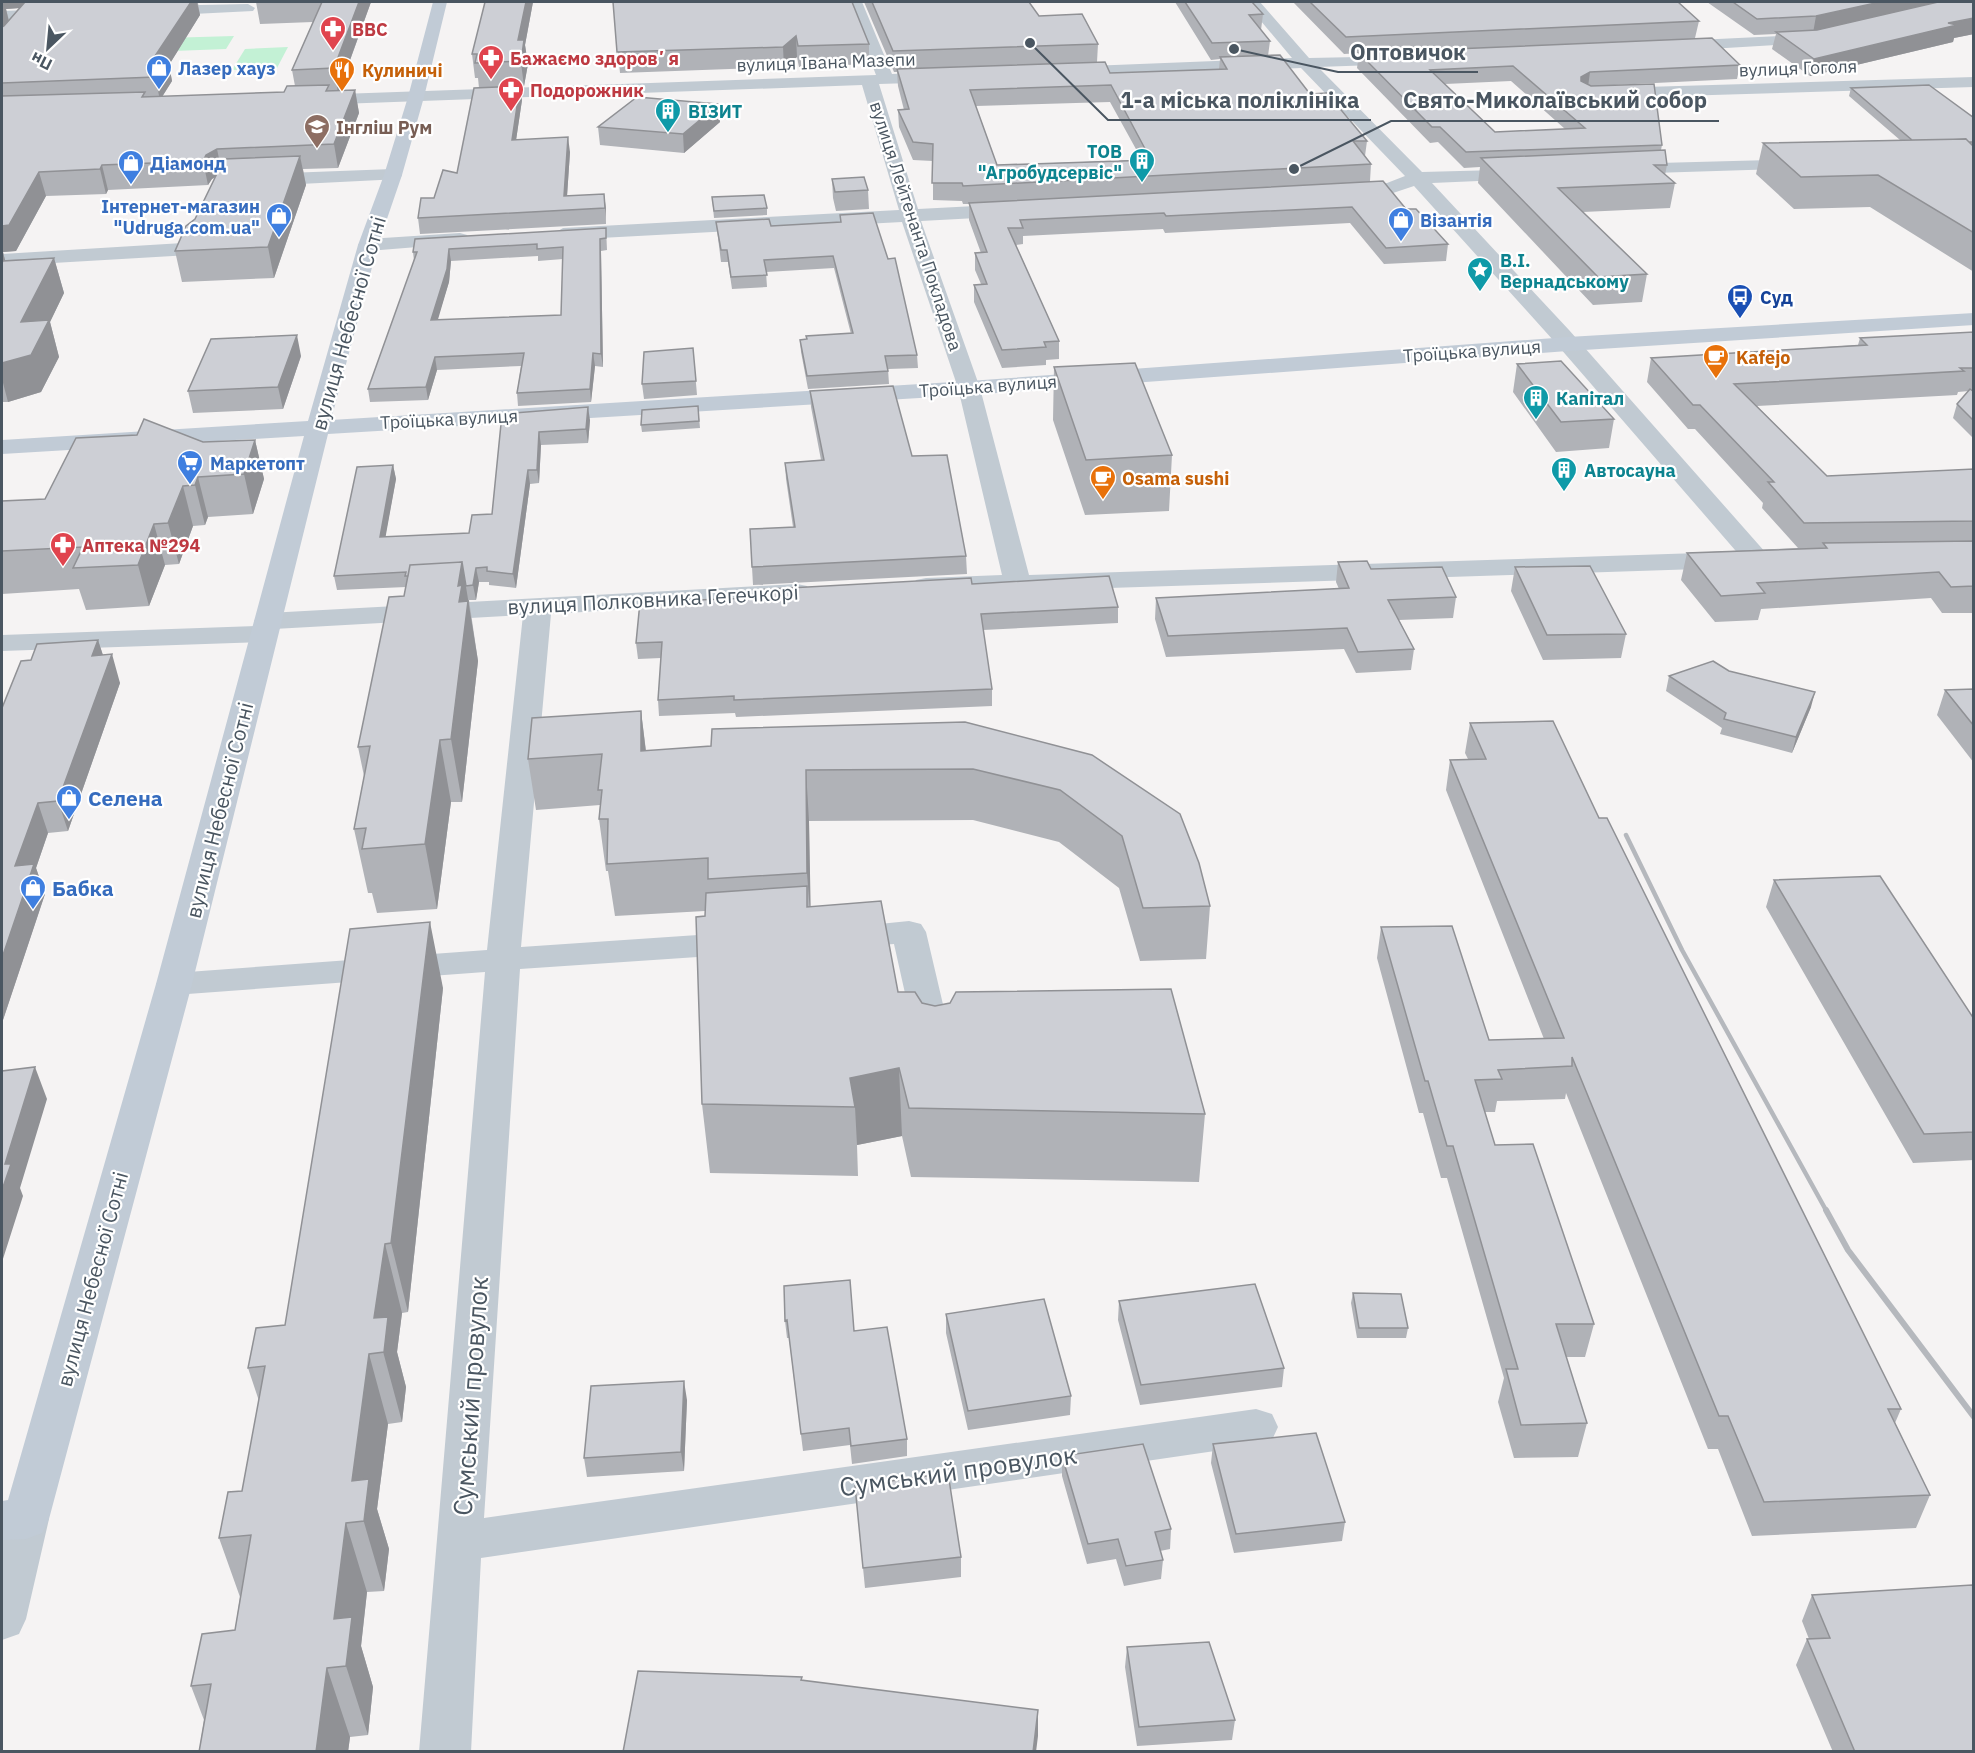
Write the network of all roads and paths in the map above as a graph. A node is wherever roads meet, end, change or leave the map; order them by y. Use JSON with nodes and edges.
{"nodes":[{"id":1,"x":37,"y":2,"type":"edge"},
{"id":2,"x":440,"y":2,"type":"edge"},
{"id":3,"x":855,"y":2,"type":"edge"},
{"id":4,"x":1252,"y":2,"type":"edge"},
{"id":5,"x":248,"y":8,"type":"dead end"},
{"id":6,"x":143,"y":11,"type":"edge"},
{"id":7,"x":73,"y":14,"type":"edge"},
{"id":8,"x":26,"y":15,"type":"junction"},
{"id":9,"x":2,"y":16,"type":"edge"},
{"id":10,"x":14,"y":29,"type":"edge"},
{"id":11,"x":1836,"y":34,"type":"edge"},
{"id":12,"x":1660,"y":47,"type":"edge"},
{"id":13,"x":1424,"y":58,"type":"edge"},
{"id":14,"x":1305,"y":63,"type":"junction"},
{"id":15,"x":1051,"y":73,"type":"edge"},
{"id":16,"x":957,"y":76,"type":"edge"},
{"id":17,"x":877,"y":80,"type":"junction"},
{"id":18,"x":1974,"y":82,"type":"edge"},
{"id":19,"x":1588,"y":94,"type":"edge"},
{"id":20,"x":416,"y":97,"type":"junction"},
{"id":21,"x":299,"y":101,"type":"edge"},
{"id":22,"x":1828,"y":163,"type":"edge"},
{"id":23,"x":1597,"y":170,"type":"edge"},
{"id":24,"x":1542,"y":172,"type":"edge"},
{"id":25,"x":393,"y":175,"type":"junction"},
{"id":26,"x":1417,"y":178,"type":"junction"},
{"id":27,"x":244,"y":180,"type":"edge"},
{"id":28,"x":1332,"y":191,"type":"edge"},
{"id":29,"x":211,"y":204,"type":"edge"},
{"id":30,"x":1027,"y":209,"type":"edge"},
{"id":31,"x":910,"y":216,"type":"junction"},
{"id":32,"x":549,"y":234,"type":"edge"},
{"id":33,"x":479,"y":238,"type":"edge"},
{"id":34,"x":368,"y":245,"type":"junction"},
{"id":35,"x":2,"y":260,"type":"edge"},
{"id":36,"x":1974,"y":319,"type":"edge"},
{"id":37,"x":1568,"y":344,"type":"junction"},
{"id":38,"x":969,"y":388,"type":"junction"},
{"id":39,"x":318,"y":426,"type":"junction"},
{"id":40,"x":2,"y":447,"type":"edge"},
{"id":41,"x":1017,"y":581,"type":"junction"},
{"id":42,"x":897,"y":587,"type":"edge"},
{"id":43,"x":825,"y":591,"type":"edge"},
{"id":44,"x":538,"y":605,"type":"junction"},
{"id":45,"x":266,"y":628,"type":"junction"},
{"id":46,"x":2,"y":643,"type":"edge"},
{"id":47,"x":816,"y":938,"type":"edge"},
{"id":48,"x":769,"y":942,"type":"edge"},
{"id":49,"x":503,"y":959,"type":"junction"},
{"id":50,"x":174,"y":984,"type":"junction"},
{"id":51,"x":937,"y":1059,"type":"edge"},
{"id":52,"x":1256,"y":1427,"type":"dead end"},
{"id":53,"x":14,"y":1520,"type":"edge"},
{"id":54,"x":459,"y":1540,"type":"junction"},
{"id":55,"x":2,"y":1619,"type":"edge"},
{"id":56,"x":445,"y":1752,"type":"edge"}],
"edges":[{"from":1,"to":8,"type":"street"},
{"from":2,"to":20,"type":"street","name":"вулиця Небесної Сотні"},
{"from":3,"to":17,"type":"street","name":"вулиця Лейтенанта Покладова"},
{"from":4,"to":14,"type":"street"},
{"from":5,"to":6,"type":"street"},
{"from":7,"to":8,"type":"street"},
{"from":8,"to":9,"type":"street"},
{"from":8,"to":10,"type":"street"},
{"from":11,"to":12,"type":"street"},
{"from":13,"to":14,"type":"street"},
{"from":14,"to":15,"type":"street"},
{"from":14,"to":26,"type":"street"},
{"from":16,"to":17,"type":"street","name":"вулиця Івана Мазепи"},
{"from":17,"to":20,"type":"street","name":"вулиця Івана Мазепи"},
{"from":17,"to":31,"type":"street","name":"вулиця Лейтенанта Покладова"},
{"from":18,"to":19,"type":"street","name":"вулиця Гоголя"},
{"from":20,"to":21,"type":"street","name":"вулиця Івана Мазепи"},
{"from":20,"to":25,"type":"street","name":"вулиця Небесної Сотні"},
{"from":22,"to":23,"type":"street"},
{"from":24,"to":26,"type":"street"},
{"from":25,"to":27,"type":"street"},
{"from":25,"to":34,"type":"street","name":"вулиця Небесної Сотні"},
{"from":26,"to":28,"type":"street"},
{"from":26,"to":37,"type":"street"},
{"from":29,"to":35,"type":"street"},
{"from":30,"to":31,"type":"street"},
{"from":31,"to":32,"type":"street"},
{"from":31,"to":38,"type":"street","name":"вулиця Лейтенанта Покладова"},
{"from":33,"to":34,"type":"street"},
{"from":34,"to":39,"type":"street","name":"вулиця Небесної Сотні"},
{"from":36,"to":37,"type":"street","name":"Троїцька вулиця"},
{"from":37,"to":38,"type":"street","name":"Троїцька вулиця"},
{"from":37,"to":41,"type":"street"},
{"from":38,"to":39,"type":"street","name":"Троїцька вулиця"},
{"from":38,"to":41,"type":"street","name":"вулиця Лейтенанта Покладова"},
{"from":39,"to":40,"type":"street","name":"Троїцька вулиця"},
{"from":39,"to":45,"type":"street","name":"вулиця Небесної Сотні"},
{"from":41,"to":42,"type":"street"},
{"from":43,"to":44,"type":"street","name":"вулиця Полковника Гегечкорі"},
{"from":44,"to":45,"type":"street","name":"вулиця Полковника Гегечкорі"},
{"from":44,"to":49,"type":"street","name":"Сумський провулок"},
{"from":45,"to":46,"type":"street","name":"вулиця Полковника Гегечкорі"},
{"from":45,"to":50,"type":"street","name":"вулиця Небесної Сотні"},
{"from":47,"to":51,"type":"street"},
{"from":48,"to":49,"type":"street"},
{"from":49,"to":50,"type":"street"},
{"from":49,"to":54,"type":"street","name":"Сумський провулок"},
{"from":50,"to":53,"type":"street","name":"вулиця Небесної Сотні"},
{"from":52,"to":54,"type":"street","name":"Сумський провулок"},
{"from":53,"to":55,"type":"street","name":"вулиця Небесної Сотні"},
{"from":54,"to":56,"type":"street"}]}
